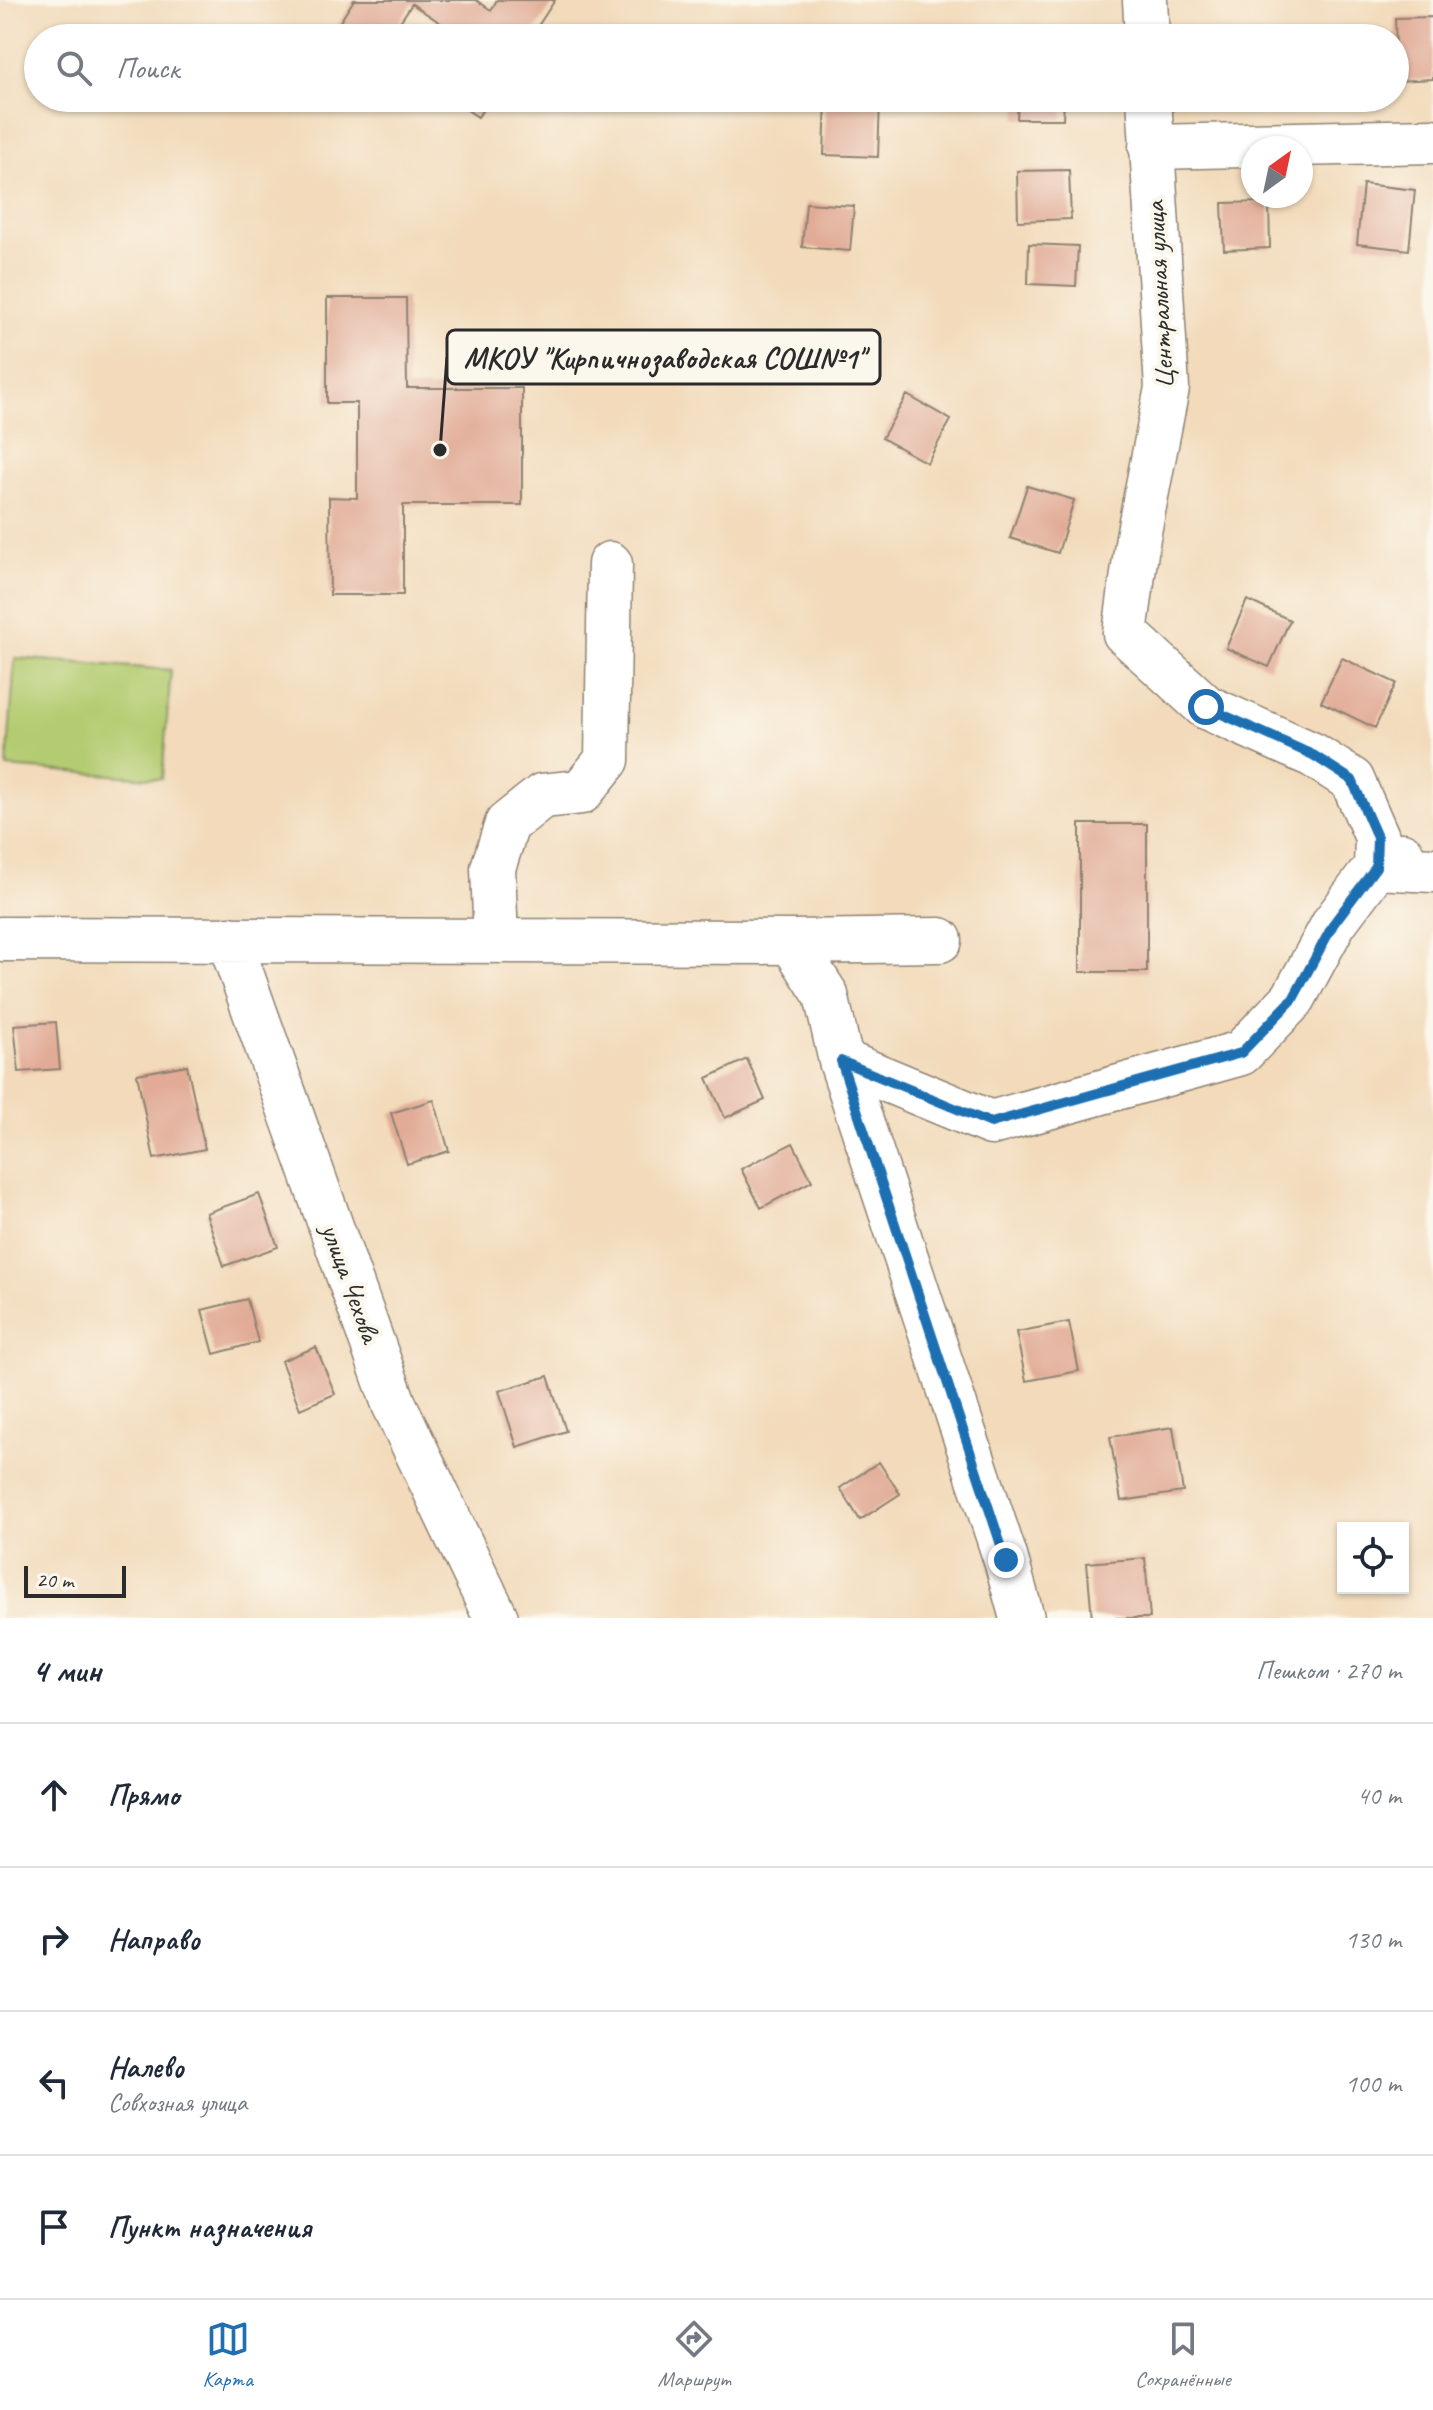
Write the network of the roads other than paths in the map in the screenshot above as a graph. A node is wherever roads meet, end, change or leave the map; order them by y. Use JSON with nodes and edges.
{"nodes":[{"id":1,"x":1145,"y":0,"type":"edge"},
{"id":2,"x":1146,"y":24,"type":"edge"},
{"id":3,"x":1150,"y":112,"type":"edge"},
{"id":4,"x":1433,"y":141,"type":"edge"},
{"id":5,"x":1151,"y":147,"type":"junction"},
{"id":6,"x":610,"y":564,"type":"dead end"},
{"id":7,"x":1433,"y":840,"type":"edge"},
{"id":8,"x":1376,"y":867,"type":"junction"},
{"id":9,"x":1433,"y":870,"type":"edge"},
{"id":10,"x":0,"y":939,"type":"edge"},
{"id":11,"x":229,"y":939,"type":"junction"},
{"id":12,"x":496,"y":940,"type":"junction"},
{"id":13,"x":940,"y":940,"type":"dead end"},
{"id":14,"x":792,"y":942,"type":"junction"},
{"id":15,"x":841,"y":1061,"type":"junction"},
{"id":16,"x":496,"y":1618,"type":"edge"},
{"id":17,"x":1022,"y":1618,"type":"edge"}],
"edges":[{"from":1,"to":2,"type":"street"},
{"from":3,"to":5,"type":"street","name":"Центральная улица"},
{"from":4,"to":5,"type":"street"},
{"from":5,"to":8,"type":"street","name":"Центральная улица"},
{"from":6,"to":12,"type":"street"},
{"from":7,"to":8,"type":"street"},
{"from":8,"to":9,"type":"street"},
{"from":8,"to":15,"type":"street"},
{"from":10,"to":11,"type":"street"},
{"from":11,"to":12,"type":"street"},
{"from":11,"to":16,"type":"street","name":"улица Чехова"},
{"from":12,"to":14,"type":"street"},
{"from":13,"to":14,"type":"street"},
{"from":14,"to":15,"type":"street"},
{"from":15,"to":17,"type":"street"}]}
